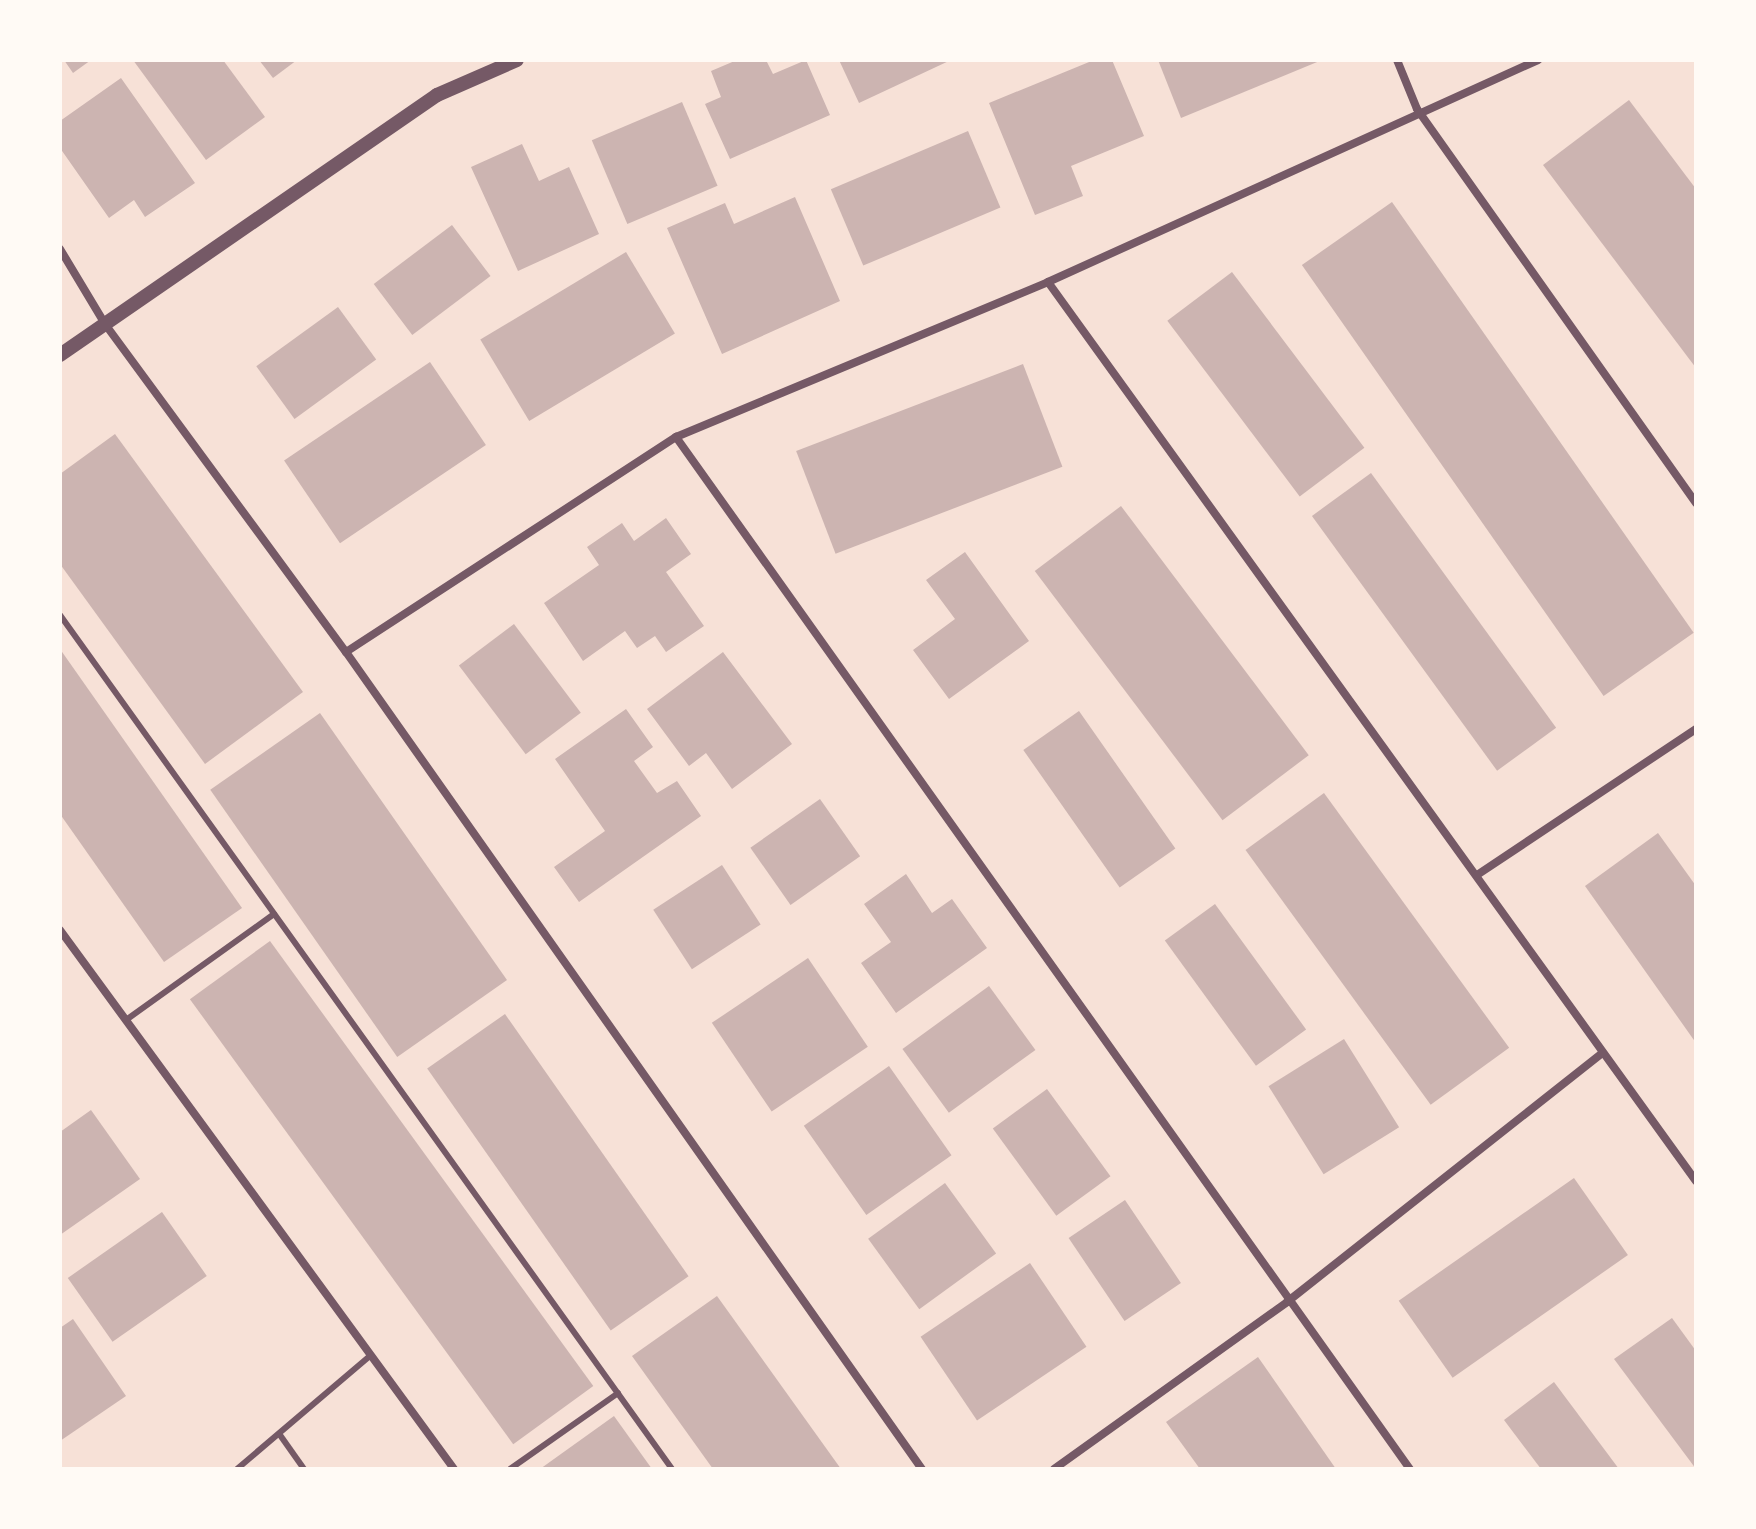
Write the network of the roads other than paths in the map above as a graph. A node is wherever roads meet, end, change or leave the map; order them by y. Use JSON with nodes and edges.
{"nodes":[{"id":1,"x":517,"y":60,"type":"edge"},
{"id":2,"x":1397,"y":60,"type":"edge"},
{"id":3,"x":1538,"y":60,"type":"edge"},
{"id":4,"x":1417,"y":109,"type":"junction"},
{"id":5,"x":60,"y":249,"type":"edge"},
{"id":6,"x":1048,"y":282,"type":"junction"},
{"id":7,"x":105,"y":324,"type":"junction"},
{"id":8,"x":60,"y":355,"type":"edge"},
{"id":9,"x":676,"y":437,"type":"junction"},
{"id":10,"x":1696,"y":503,"type":"edge"},
{"id":11,"x":60,"y":615,"type":"edge"},
{"id":12,"x":346,"y":652,"type":"junction"},
{"id":13,"x":1696,"y":729,"type":"edge"},
{"id":14,"x":1477,"y":875,"type":"junction"},
{"id":15,"x":274,"y":914,"type":"junction"},
{"id":16,"x":60,"y":930,"type":"edge"},
{"id":17,"x":126,"y":1020,"type":"junction"},
{"id":18,"x":1602,"y":1053,"type":"junction"},
{"id":19,"x":1696,"y":1181,"type":"edge"},
{"id":20,"x":1287,"y":1302,"type":"junction"},
{"id":21,"x":371,"y":1355,"type":"junction"},
{"id":22,"x":618,"y":1393,"type":"junction"},
{"id":23,"x":280,"y":1435,"type":"junction"},
{"id":24,"x":237,"y":1469,"type":"edge"},
{"id":25,"x":304,"y":1469,"type":"edge"},
{"id":26,"x":454,"y":1469,"type":"edge"},
{"id":27,"x":510,"y":1469,"type":"edge"},
{"id":28,"x":672,"y":1469,"type":"edge"},
{"id":29,"x":922,"y":1469,"type":"edge"},
{"id":30,"x":1054,"y":1469,"type":"edge"},
{"id":31,"x":1410,"y":1469,"type":"edge"}],
"edges":[{"from":1,"to":7,"type":"street"},
{"from":2,"to":4,"type":"street"},
{"from":3,"to":4,"type":"street"},
{"from":4,"to":6,"type":"street"},
{"from":4,"to":10,"type":"street"},
{"from":5,"to":7,"type":"street"},
{"from":6,"to":9,"type":"street"},
{"from":6,"to":14,"type":"street"},
{"from":7,"to":8,"type":"street"},
{"from":7,"to":12,"type":"street"},
{"from":9,"to":12,"type":"street"},
{"from":9,"to":20,"type":"street"},
{"from":11,"to":15,"type":"lane"},
{"from":12,"to":29,"type":"street"},
{"from":13,"to":14,"type":"street"},
{"from":14,"to":18,"type":"street"},
{"from":15,"to":17,"type":"lane"},
{"from":15,"to":22,"type":"lane"},
{"from":16,"to":17,"type":"street"},
{"from":17,"to":21,"type":"street"},
{"from":18,"to":19,"type":"street"},
{"from":18,"to":20,"type":"street"},
{"from":20,"to":30,"type":"street"},
{"from":20,"to":31,"type":"street"},
{"from":21,"to":23,"type":"lane"},
{"from":21,"to":26,"type":"street"},
{"from":22,"to":27,"type":"lane"},
{"from":22,"to":28,"type":"lane"},
{"from":23,"to":24,"type":"lane"},
{"from":23,"to":25,"type":"lane"}]}
